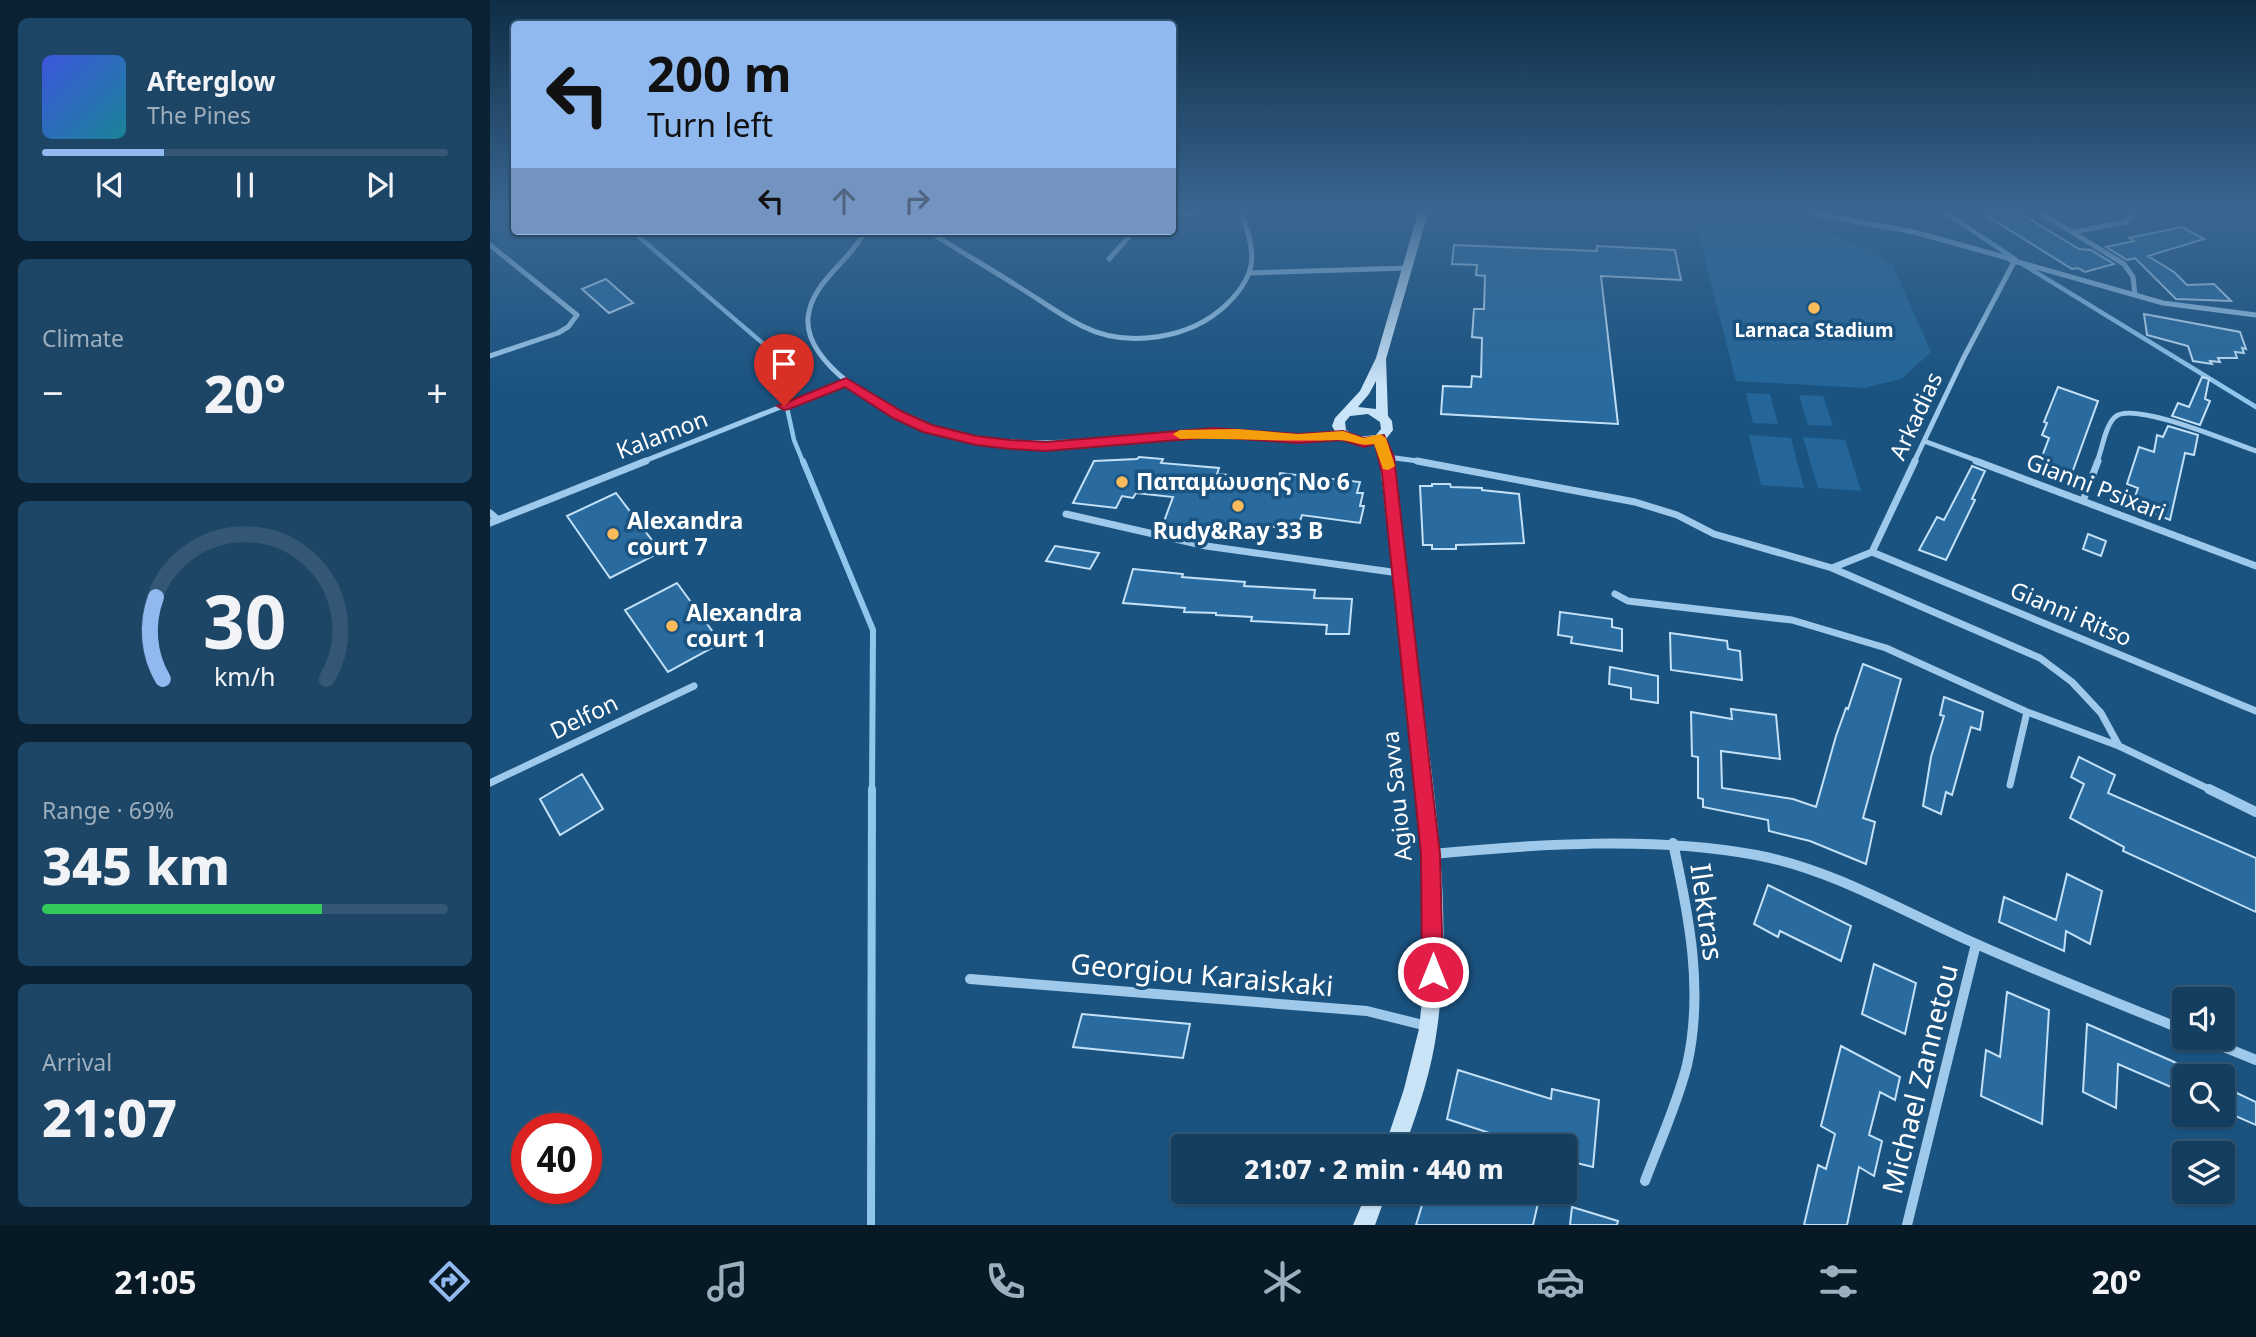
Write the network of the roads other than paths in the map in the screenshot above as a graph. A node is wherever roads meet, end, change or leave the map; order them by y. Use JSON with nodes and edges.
{"nodes":[{"id":1,"x":522,"y":270,"type":"edge"},
{"id":2,"x":835,"y":270,"type":"edge"},
{"id":3,"x":992,"y":270,"type":"edge"},
{"id":4,"x":1339,"y":270,"type":"edge"},
{"id":5,"x":1406,"y":270,"type":"edge"},
{"id":6,"x":2008,"y":270,"type":"edge"},
{"id":7,"x":2047,"y":270,"type":"edge"},
{"id":8,"x":2129,"y":270,"type":"edge"},
{"id":9,"x":1250,"y":273,"type":"joint"},
{"id":10,"x":2135,"y":295,"type":"junction"},
{"id":11,"x":2256,"y":315,"type":"edge"},
{"id":12,"x":490,"y":356,"type":"edge"},
{"id":13,"x":1381,"y":358,"type":"junction"},
{"id":14,"x":846,"y":382,"type":"junction"},
{"id":15,"x":1347,"y":413,"type":"junction"},
{"id":16,"x":1382,"y":416,"type":"junction"},
{"id":17,"x":1343,"y":436,"type":"junction"},
{"id":18,"x":1380,"y":438,"type":"junction"},
{"id":19,"x":1924,"y":441,"type":"junction"},
{"id":20,"x":2256,"y":451,"type":"edge"},
{"id":21,"x":1387,"y":457,"type":"junction"},
{"id":22,"x":2083,"y":501,"type":"junction"},
{"id":23,"x":490,"y":513,"type":"edge"},
{"id":24,"x":1066,"y":514,"type":"dead end"},
{"id":25,"x":498,"y":520,"type":"junction"},
{"id":26,"x":490,"y":523,"type":"edge"},
{"id":27,"x":1872,"y":552,"type":"junction"},
{"id":28,"x":2256,"y":566,"type":"edge"},
{"id":29,"x":1832,"y":568,"type":"junction"},
{"id":30,"x":1401,"y":573,"type":"junction"},
{"id":31,"x":1615,"y":594,"type":"dead end"},
{"id":32,"x":694,"y":686,"type":"dead end"},
{"id":33,"x":2256,"y":711,"type":"edge"},
{"id":34,"x":2027,"y":712,"type":"junction"},
{"id":35,"x":2119,"y":746,"type":"junction"},
{"id":36,"x":490,"y":783,"type":"edge"},
{"id":37,"x":2010,"y":785,"type":"dead end"},
{"id":38,"x":2256,"y":812,"type":"edge"},
{"id":39,"x":1673,"y":843,"type":"junction"},
{"id":40,"x":1431,"y":854,"type":"junction"},
{"id":41,"x":1976,"y":944,"type":"junction"},
{"id":42,"x":970,"y":979,"type":"dead end"},
{"id":43,"x":2172,"y":1025,"type":"edge"},
{"id":44,"x":1428,"y":1026,"type":"junction"},
{"id":45,"x":2231,"y":1050,"type":"edge"},
{"id":46,"x":2256,"y":1060,"type":"edge"},
{"id":47,"x":1399,"y":1134,"type":"edge"},
{"id":48,"x":1645,"y":1181,"type":"dead end"},
{"id":49,"x":1372,"y":1204,"type":"edge"},
{"id":50,"x":1364,"y":1225,"type":"edge"},
{"id":51,"x":1907,"y":1225,"type":"edge"}],
"edges":[{"from":1,"to":12,"type":"street"},
{"from":2,"to":14,"type":"street"},
{"from":3,"to":9,"type":"street"},
{"from":4,"to":9,"type":"street"},
{"from":5,"to":13,"type":"street"},
{"from":6,"to":19,"type":"street","name":"Arkadias"},
{"from":7,"to":10,"type":"street","bridge":true},
{"from":8,"to":10,"type":"street"},
{"from":10,"to":11,"type":"street"},
{"from":13,"to":15,"type":"street"},
{"from":13,"to":16,"type":"street"},
{"from":14,"to":17,"type":"street"},
{"from":14,"to":25,"type":"street","name":"Kalamon"},
{"from":15,"to":16,"type":"street"},
{"from":15,"to":17,"type":"street"},
{"from":16,"to":18,"type":"street"},
{"from":17,"to":18,"type":"street"},
{"from":18,"to":21,"type":"street","name":"Agiou Savva"},
{"from":19,"to":22,"type":"street","name":"Gianni Psixari"},
{"from":19,"to":27,"type":"street","name":"Arkadias"},
{"from":20,"to":22,"type":"street"},
{"from":21,"to":29,"type":"street"},
{"from":21,"to":30,"type":"street","name":"Agiou Savva"},
{"from":22,"to":28,"type":"street","name":"Gianni Psixari"},
{"from":23,"to":25,"type":"street"},
{"from":24,"to":30,"type":"street"},
{"from":25,"to":26,"type":"street","name":"Kalamon"},
{"from":27,"to":29,"type":"street"},
{"from":27,"to":33,"type":"street","name":"Gianni Ritso"},
{"from":29,"to":35,"type":"street"},
{"from":30,"to":40,"type":"street","name":"Agiou Savva"},
{"from":31,"to":34,"type":"street"},
{"from":32,"to":36,"type":"street","name":"Delfon"},
{"from":34,"to":35,"type":"street"},
{"from":34,"to":37,"type":"street"},
{"from":35,"to":38,"type":"street"},
{"from":39,"to":40,"type":"street","name":"Ilektras"},
{"from":39,"to":41,"type":"street"},
{"from":39,"to":48,"type":"street","name":"Ilektras"},
{"from":40,"to":44,"type":"street","name":"Agiou Savva"},
{"from":41,"to":43,"type":"street"},
{"from":41,"to":51,"type":"street","name":"Michael Zannetou"},
{"from":42,"to":44,"type":"street","name":"Georgiou Karaiskaki"},
{"from":44,"to":47,"type":"street","name":"Agiou Savva"},
{"from":45,"to":46,"type":"street"},
{"from":49,"to":50,"type":"street"}]}
